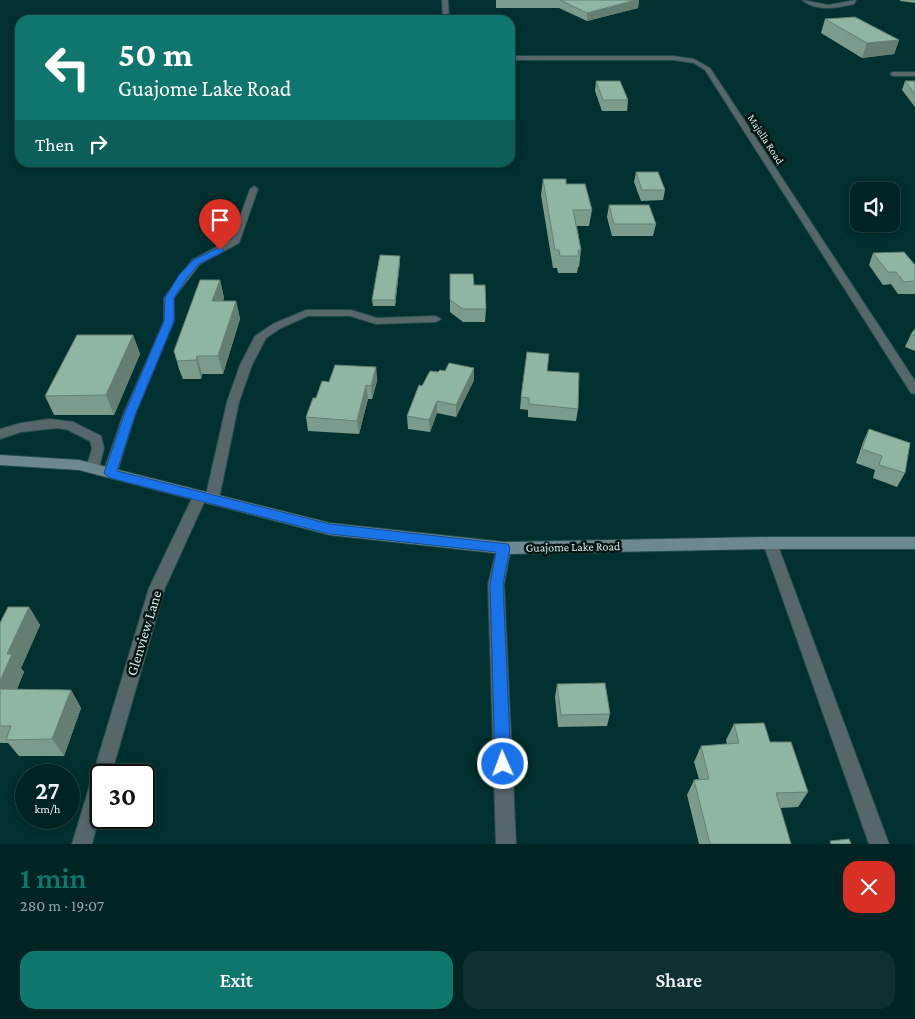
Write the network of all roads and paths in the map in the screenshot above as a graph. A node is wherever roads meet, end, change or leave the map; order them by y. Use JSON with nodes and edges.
{"nodes":[{"id":1,"x":445,"y":0,"type":"edge"},
{"id":2,"x":805,"y":0,"type":"edge"},
{"id":3,"x":853,"y":0,"type":"edge"},
{"id":4,"x":446,"y":15,"type":"edge"},
{"id":5,"x":515,"y":58,"type":"edge"},
{"id":6,"x":893,"y":74,"type":"dead end"},
{"id":7,"x":915,"y":74,"type":"edge"},
{"id":8,"x":254,"y":189,"type":"dead end"},
{"id":9,"x":436,"y":319,"type":"dead end"},
{"id":10,"x":915,"y":390,"type":"edge"},
{"id":11,"x":0,"y":436,"type":"edge"},
{"id":12,"x":0,"y":460,"type":"edge"},
{"id":13,"x":93,"y":469,"type":"junction"},
{"id":14,"x":110,"y":473,"type":"junction"},
{"id":15,"x":206,"y":497,"type":"junction"},
{"id":16,"x":770,"y":543,"type":"junction"},
{"id":17,"x":915,"y":543,"type":"edge"},
{"id":18,"x":504,"y":548,"type":"junction"},
{"id":19,"x":106,"y":764,"type":"edge"},
{"id":20,"x":90,"y":817,"type":"edge"},
{"id":21,"x":82,"y":844,"type":"edge"},
{"id":22,"x":506,"y":844,"type":"edge"},
{"id":23,"x":879,"y":844,"type":"edge"}],
"edges":[{"from":1,"to":4,"type":"street"},
{"from":2,"to":3,"type":"street"},
{"from":5,"to":10,"type":"street","name":"Majella Road"},
{"from":6,"to":7,"type":"street"},
{"from":8,"to":14,"type":"street"},
{"from":9,"to":15,"type":"street","name":"Glenview Lane"},
{"from":11,"to":13,"type":"street"},
{"from":12,"to":13,"type":"street","name":"Guajome Lake Road"},
{"from":13,"to":14,"type":"street","name":"Guajome Lake Road"},
{"from":14,"to":15,"type":"street","name":"Guajome Lake Road"},
{"from":15,"to":18,"type":"street","name":"Guajome Lake Road"},
{"from":15,"to":19,"type":"street","name":"Glenview Lane"},
{"from":16,"to":17,"type":"street","name":"Guajome Lake Road"},
{"from":16,"to":18,"type":"street","name":"Guajome Lake Road"},
{"from":16,"to":23,"type":"street"},
{"from":18,"to":22,"type":"street"},
{"from":20,"to":21,"type":"street","name":"Glenview Lane"}]}
